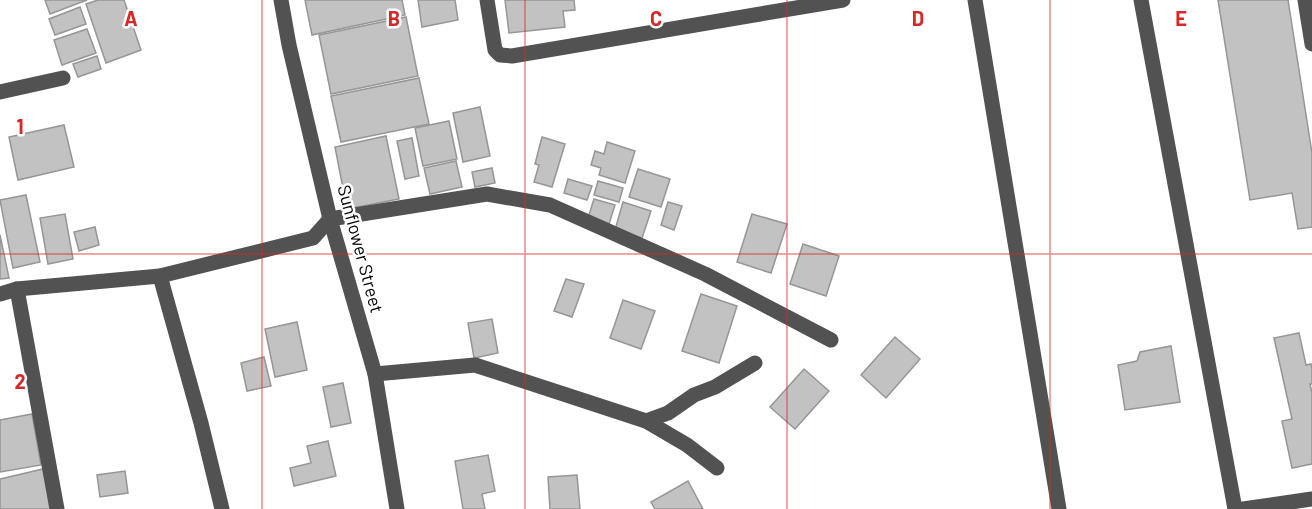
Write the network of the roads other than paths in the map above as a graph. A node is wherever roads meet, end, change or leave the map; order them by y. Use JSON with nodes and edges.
{"nodes":[{"id":1,"x":281,"y":0,"type":"edge"},
{"id":2,"x":487,"y":0,"type":"edge"},
{"id":3,"x":843,"y":0,"type":"edge"},
{"id":4,"x":975,"y":0,"type":"edge"},
{"id":5,"x":1141,"y":0,"type":"edge"},
{"id":6,"x":1305,"y":0,"type":"edge"},
{"id":7,"x":1312,"y":44,"type":"edge"},
{"id":8,"x":63,"y":78,"type":"dead end"},
{"id":9,"x":0,"y":92,"type":"edge"},
{"id":10,"x":330,"y":219,"type":"junction"},
{"id":11,"x":160,"y":276,"type":"junction"},
{"id":12,"x":17,"y":289,"type":"junction"},
{"id":13,"x":0,"y":294,"type":"edge"},
{"id":14,"x":831,"y":340,"type":"dead end"},
{"id":15,"x":755,"y":363,"type":"dead end"},
{"id":16,"x":375,"y":374,"type":"junction"},
{"id":17,"x":646,"y":421,"type":"junction"},
{"id":18,"x":717,"y":468,"type":"dead end"},
{"id":19,"x":1312,"y":499,"type":"edge"},
{"id":20,"x":57,"y":509,"type":"edge"},
{"id":21,"x":222,"y":509,"type":"edge"},
{"id":22,"x":397,"y":509,"type":"edge"},
{"id":23,"x":1059,"y":509,"type":"edge"},
{"id":24,"x":1235,"y":509,"type":"edge"},
{"id":25,"x":1243,"y":509,"type":"edge"}],
"edges":[{"from":1,"to":10,"type":"street","name":"Sunflower Street"},
{"from":2,"to":3,"type":"street"},
{"from":4,"to":23,"type":"street"},
{"from":5,"to":24,"type":"street"},
{"from":6,"to":7,"type":"street"},
{"from":8,"to":9,"type":"street"},
{"from":10,"to":11,"type":"street"},
{"from":10,"to":14,"type":"street"},
{"from":10,"to":16,"type":"street","name":"Sunflower Street"},
{"from":11,"to":12,"type":"street"},
{"from":11,"to":21,"type":"street"},
{"from":12,"to":13,"type":"street"},
{"from":12,"to":20,"type":"street"},
{"from":15,"to":17,"type":"street"},
{"from":16,"to":17,"type":"street"},
{"from":16,"to":22,"type":"street","name":"Sunflower Street"},
{"from":17,"to":18,"type":"street"},
{"from":19,"to":25,"type":"street"}]}
